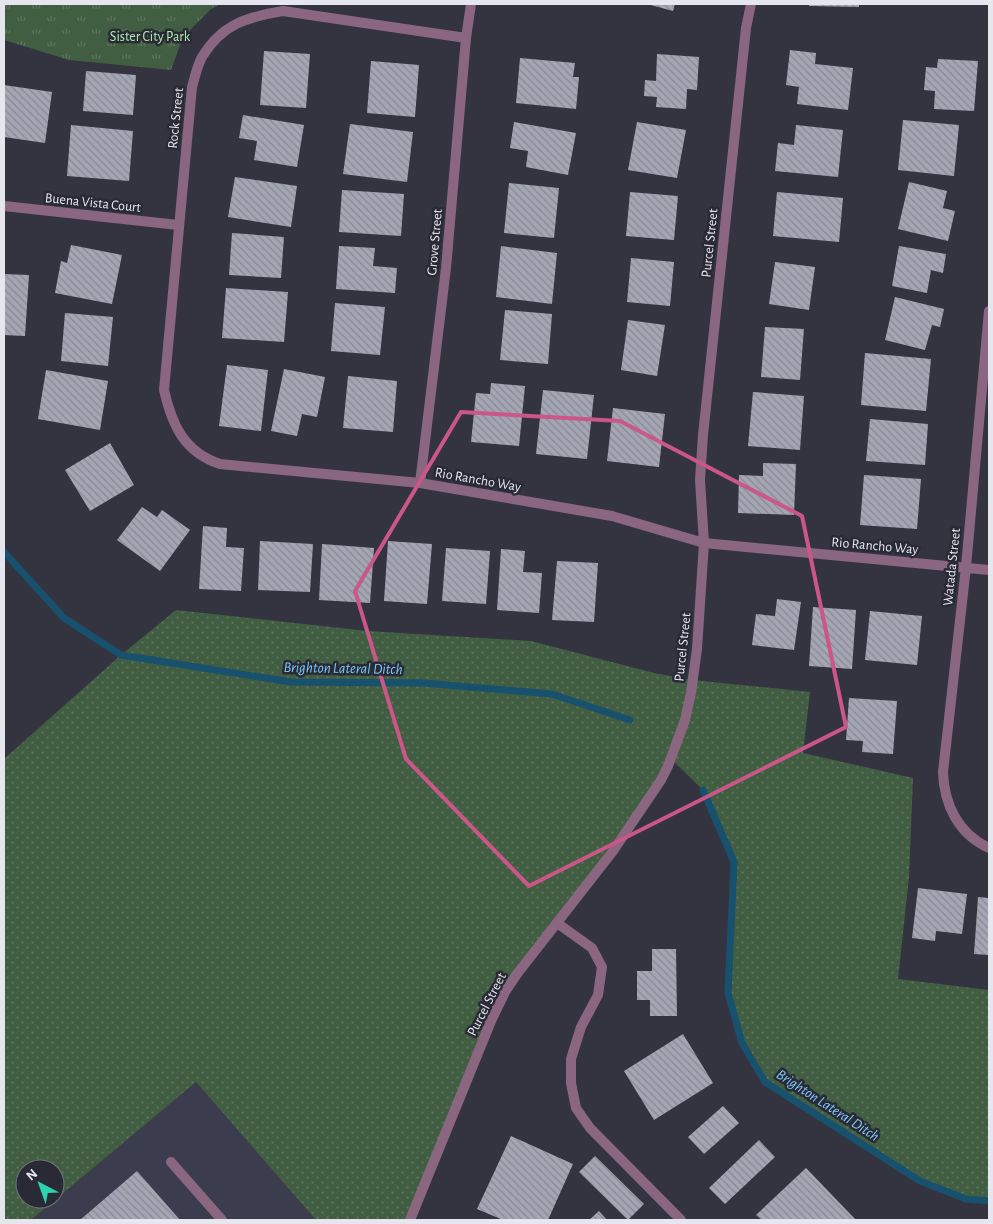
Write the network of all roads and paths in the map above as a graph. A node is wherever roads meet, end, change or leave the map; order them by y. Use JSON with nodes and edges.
{"nodes":[{"id":1,"x":471,"y":4,"type":"edge"},
{"id":2,"x":751,"y":4,"type":"edge"},
{"id":3,"x":466,"y":38,"type":"junction"},
{"id":4,"x":4,"y":206,"type":"edge"},
{"id":5,"x":178,"y":225,"type":"junction"},
{"id":6,"x":989,"y":311,"type":"edge"},
{"id":7,"x":420,"y":483,"type":"junction"},
{"id":8,"x":704,"y":544,"type":"junction"},
{"id":9,"x":966,"y":567,"type":"junction"},
{"id":10,"x":989,"y":570,"type":"edge"},
{"id":11,"x":989,"y":848,"type":"edge"},
{"id":12,"x":557,"y":923,"type":"junction"},
{"id":13,"x":171,"y":1162,"type":"dead end"},
{"id":14,"x":222,"y":1220,"type":"edge"},
{"id":15,"x":410,"y":1220,"type":"edge"},
{"id":16,"x":681,"y":1220,"type":"edge"}],
"edges":[{"from":1,"to":3,"type":"street","name":"Grove Street"},
{"from":2,"to":8,"type":"street","name":"Purcel Street"},
{"from":3,"to":5,"type":"street","name":"Rock Street"},
{"from":3,"to":7,"type":"street","name":"Grove Street"},
{"from":4,"to":5,"type":"street","name":"Buena Vista Court"},
{"from":5,"to":7,"type":"street","name":"Rio Rancho Way"},
{"from":6,"to":9,"type":"street","name":"Watada Street"},
{"from":7,"to":8,"type":"street","name":"Rio Rancho Way"},
{"from":8,"to":9,"type":"street","name":"Rio Rancho Way"},
{"from":8,"to":12,"type":"street","name":"Purcel Street"},
{"from":9,"to":10,"type":"street","name":"Rio Rancho Way"},
{"from":9,"to":11,"type":"street","name":"Watada Street"},
{"from":12,"to":15,"type":"street","name":"Purcel Street"},
{"from":12,"to":16,"type":"street"},
{"from":13,"to":14,"type":"street"}]}
